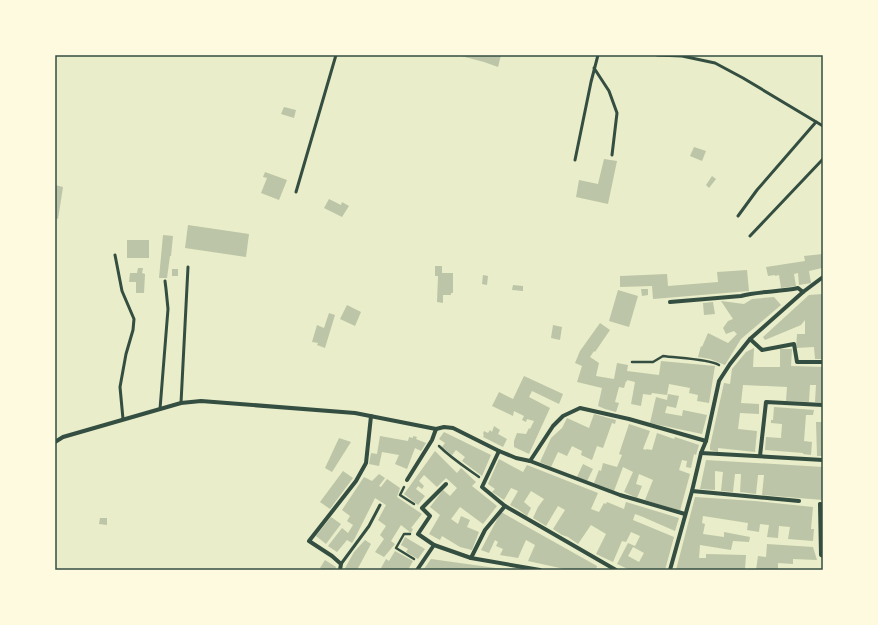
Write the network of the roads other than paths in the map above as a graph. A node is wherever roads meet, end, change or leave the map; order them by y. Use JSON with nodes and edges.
{"nodes":[{"id":1,"x":336,"y":55,"type":"edge"},
{"id":2,"x":598,"y":55,"type":"edge"},
{"id":3,"x":657,"y":55,"type":"edge"},
{"id":4,"x":594,"y":68,"type":"junction"},
{"id":5,"x":816,"y":122,"type":"junction"},
{"id":6,"x":823,"y":126,"type":"edge"},
{"id":7,"x":612,"y":155,"type":"dead end"},
{"id":8,"x":823,"y":159,"type":"edge"},
{"id":9,"x":575,"y":160,"type":"dead end"},
{"id":10,"x":296,"y":192,"type":"dead end"},
{"id":11,"x":738,"y":216,"type":"dead end"},
{"id":12,"x":750,"y":236,"type":"dead end"},
{"id":13,"x":115,"y":255,"type":"dead end"},
{"id":14,"x":188,"y":267,"type":"dead end"},
{"id":15,"x":823,"y":277,"type":"edge"},
{"id":16,"x":165,"y":281,"type":"dead end"},
{"id":17,"x":803,"y":292,"type":"junction"},
{"id":18,"x":670,"y":302,"type":"dead end"},
{"id":19,"x":750,"y":339,"type":"junction"},
{"id":20,"x":823,"y":362,"type":"edge"},
{"id":21,"x":181,"y":403,"type":"junction"},
{"id":22,"x":823,"y":405,"type":"edge"},
{"id":23,"x":160,"y":409,"type":"junction"},
{"id":24,"x":371,"y":416,"type":"junction"},
{"id":25,"x":123,"y":419,"type":"junction"},
{"id":26,"x":436,"y":429,"type":"junction"},
{"id":27,"x":706,"y":441,"type":"junction"},
{"id":28,"x":55,"y":442,"type":"edge"},
{"id":29,"x":499,"y":451,"type":"junction"},
{"id":30,"x":701,"y":453,"type":"junction"},
{"id":31,"x":760,"y":456,"type":"junction"},
{"id":32,"x":823,"y":460,"type":"edge"},
{"id":33,"x":530,"y":461,"type":"junction"},
{"id":34,"x":407,"y":480,"type":"road end"},
{"id":35,"x":446,"y":484,"type":"dead end"},
{"id":36,"x":692,"y":491,"type":"junction"},
{"id":37,"x":799,"y":501,"type":"dead end"},
{"id":38,"x":822,"y":504,"type":"edge"},
{"id":39,"x":380,"y":505,"type":"dead end"},
{"id":40,"x":505,"y":506,"type":"junction"},
{"id":41,"x":685,"y":514,"type":"junction"},
{"id":42,"x":434,"y":545,"type":"junction"},
{"id":43,"x":823,"y":556,"type":"edge"},
{"id":44,"x":471,"y":558,"type":"junction"},
{"id":45,"x":341,"y":564,"type":"junction"},
{"id":46,"x":340,"y":570,"type":"edge"},
{"id":47,"x":417,"y":570,"type":"edge"},
{"id":48,"x":540,"y":570,"type":"edge"},
{"id":49,"x":612,"y":570,"type":"edge"},
{"id":50,"x":670,"y":570,"type":"edge"}],
"edges":[{"from":1,"to":10,"type":"lane"},
{"from":2,"to":4,"type":"lane"},
{"from":3,"to":5,"type":"lane"},
{"from":4,"to":7,"type":"lane"},
{"from":4,"to":9,"type":"lane"},
{"from":5,"to":6,"type":"lane"},
{"from":5,"to":11,"type":"lane"},
{"from":8,"to":12,"type":"lane"},
{"from":13,"to":25,"type":"lane"},
{"from":14,"to":21,"type":"lane"},
{"from":15,"to":17,"type":"street"},
{"from":16,"to":23,"type":"lane"},
{"from":17,"to":18,"type":"street"},
{"from":17,"to":19,"type":"street"},
{"from":19,"to":20,"type":"street"},
{"from":19,"to":27,"type":"street"},
{"from":21,"to":23,"type":"street"},
{"from":21,"to":24,"type":"street"},
{"from":22,"to":31,"type":"street"},
{"from":23,"to":25,"type":"street"},
{"from":24,"to":26,"type":"street"},
{"from":24,"to":45,"type":"street"},
{"from":25,"to":28,"type":"street"},
{"from":26,"to":29,"type":"street"},
{"from":26,"to":34,"type":"street"},
{"from":27,"to":30,"type":"street"},
{"from":27,"to":33,"type":"street"},
{"from":29,"to":33,"type":"street"},
{"from":29,"to":40,"type":"street"},
{"from":30,"to":31,"type":"street"},
{"from":30,"to":36,"type":"street"},
{"from":31,"to":32,"type":"street"},
{"from":33,"to":41,"type":"street"},
{"from":35,"to":42,"type":"street"},
{"from":36,"to":37,"type":"street"},
{"from":36,"to":41,"type":"street"},
{"from":38,"to":43,"type":"street"},
{"from":39,"to":45,"type":"lane"},
{"from":40,"to":44,"type":"street"},
{"from":40,"to":49,"type":"street"},
{"from":41,"to":50,"type":"street"},
{"from":42,"to":44,"type":"street"},
{"from":42,"to":47,"type":"street"},
{"from":44,"to":48,"type":"street"},
{"from":45,"to":46,"type":"street"}]}
